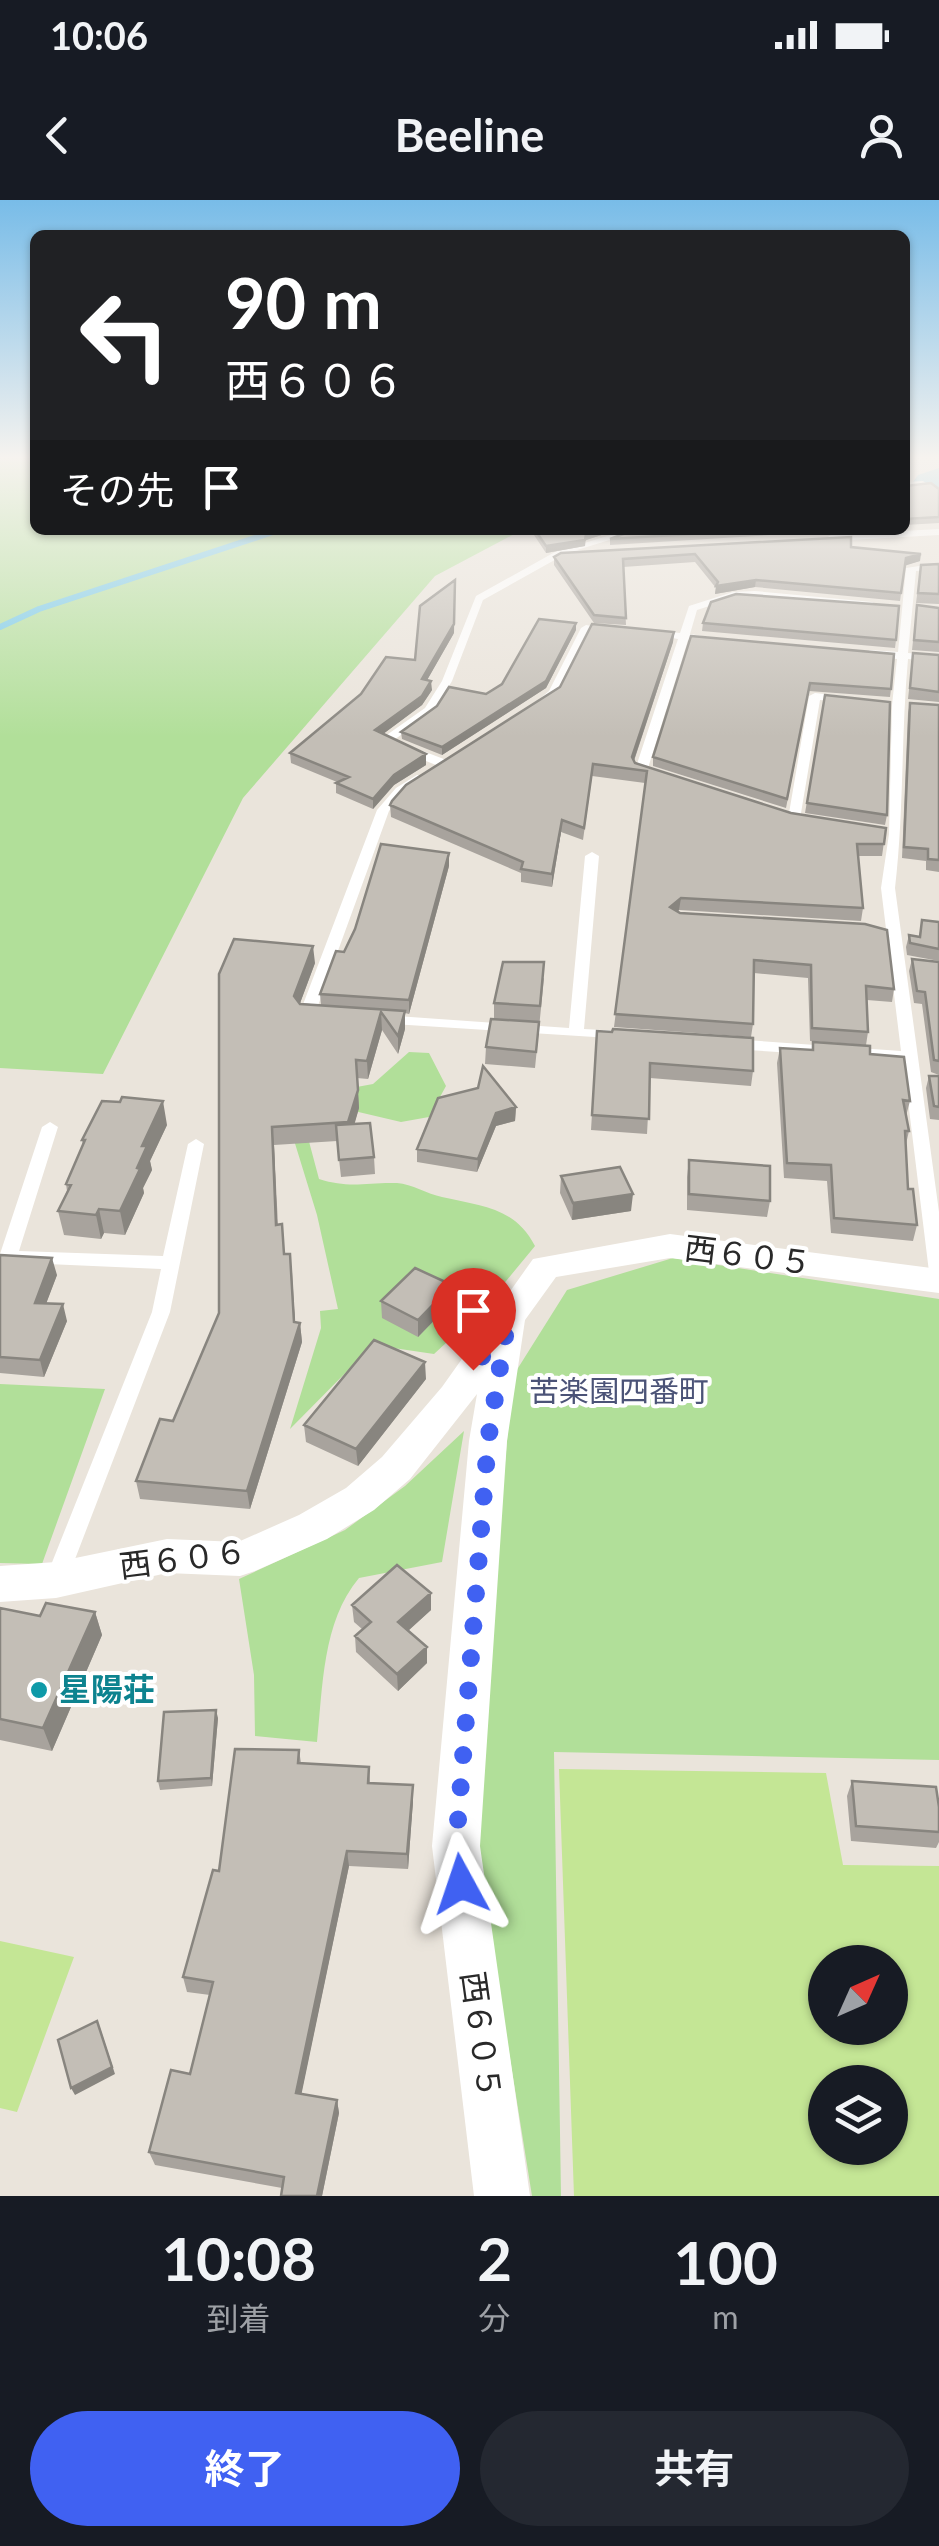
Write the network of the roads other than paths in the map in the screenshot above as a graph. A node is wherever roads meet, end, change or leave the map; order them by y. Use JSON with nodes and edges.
{"nodes":[{"id":1,"x":571,"y":550,"type":"edge"},
{"id":2,"x":616,"y":551,"type":"edge"},
{"id":3,"x":558,"y":554,"type":"junction"},
{"id":4,"x":939,"y":566,"type":"edge"},
{"id":5,"x":907,"y":608,"type":"junction"},
{"id":6,"x":923,"y":609,"type":"edge"},
{"id":7,"x":619,"y":630,"type":"edge"},
{"id":8,"x":636,"y":632,"type":"edge"},
{"id":9,"x":686,"y":636,"type":"junction"},
{"id":10,"x":726,"y":640,"type":"edge"},
{"id":11,"x":864,"y":652,"type":"edge"},
{"id":12,"x":903,"y":656,"type":"junction"},
{"id":13,"x":939,"y":659,"type":"edge"},
{"id":14,"x":864,"y":701,"type":"edge"},
{"id":15,"x":881,"y":703,"type":"edge"},
{"id":16,"x":904,"y":705,"type":"junction"},
{"id":17,"x":523,"y":716,"type":"edge"},
{"id":18,"x":461,"y":754,"type":"edge"},
{"id":19,"x":446,"y":764,"type":"junction"},
{"id":20,"x":675,"y":781,"type":"edge"},
{"id":21,"x":777,"y":814,"type":"edge"},
{"id":22,"x":794,"y":819,"type":"junction"},
{"id":23,"x":811,"y":822,"type":"edge"},
{"id":24,"x":878,"y":831,"type":"edge"},
{"id":25,"x":894,"y":834,"type":"junction"},
{"id":26,"x":592,"y":856,"type":"dead end"},
{"id":27,"x":873,"y":930,"type":"edge"},
{"id":28,"x":892,"y":931,"type":"junction"},
{"id":29,"x":326,"y":1017,"type":"edge"},
{"id":30,"x":364,"y":1019,"type":"edge"},
{"id":31,"x":576,"y":1033,"type":"junction"},
{"id":32,"x":635,"y":1037,"type":"edge"},
{"id":33,"x":714,"y":1042,"type":"edge"},
{"id":34,"x":910,"y":1056,"type":"junction"},
{"id":35,"x":50,"y":1126,"type":"dead end"},
{"id":36,"x":196,"y":1144,"type":"dead end"},
{"id":37,"x":171,"y":1263,"type":"junction"},
{"id":38,"x":939,"y":1280,"type":"edge"},
{"id":39,"x":508,"y":1318,"type":"junction"},
{"id":40,"x":56,"y":1580,"type":"junction"},
{"id":41,"x":0,"y":1584,"type":"edge"},
{"id":42,"x":502,"y":2196,"type":"edge"}],
"edges":[{"from":1,"to":3,"type":"lane"},
{"from":2,"to":3,"type":"lane"},
{"from":3,"to":19,"type":"lane"},
{"from":4,"to":5,"type":"lane"},
{"from":5,"to":6,"type":"lane"},
{"from":5,"to":9,"type":"lane"},
{"from":5,"to":12,"type":"lane"},
{"from":7,"to":17,"type":"lane"},
{"from":8,"to":9,"type":"lane"},
{"from":9,"to":10,"type":"lane"},
{"from":9,"to":20,"type":"lane"},
{"from":11,"to":12,"type":"lane"},
{"from":12,"to":13,"type":"lane"},
{"from":12,"to":16,"type":"lane"},
{"from":14,"to":22,"type":"lane"},
{"from":15,"to":16,"type":"lane"},
{"from":16,"to":25,"type":"lane"},
{"from":18,"to":19,"type":"lane"},
{"from":19,"to":29,"type":"lane"},
{"from":21,"to":22,"type":"lane"},
{"from":22,"to":23,"type":"lane"},
{"from":24,"to":25,"type":"lane"},
{"from":25,"to":28,"type":"lane"},
{"from":26,"to":31,"type":"lane"},
{"from":27,"to":28,"type":"lane"},
{"from":28,"to":34,"type":"lane"},
{"from":30,"to":31,"type":"lane"},
{"from":31,"to":32,"type":"lane"},
{"from":33,"to":34,"type":"lane"},
{"from":34,"to":38,"type":"lane"},
{"from":35,"to":37,"type":"lane"},
{"from":36,"to":37,"type":"lane"},
{"from":37,"to":40,"type":"lane"},
{"from":38,"to":39,"type":"street","name":"西６０５"},
{"from":39,"to":40,"type":"street","name":"西６０６"},
{"from":39,"to":42,"type":"street","name":"西６０５"},
{"from":40,"to":41,"type":"street","name":"西６０６"}]}
